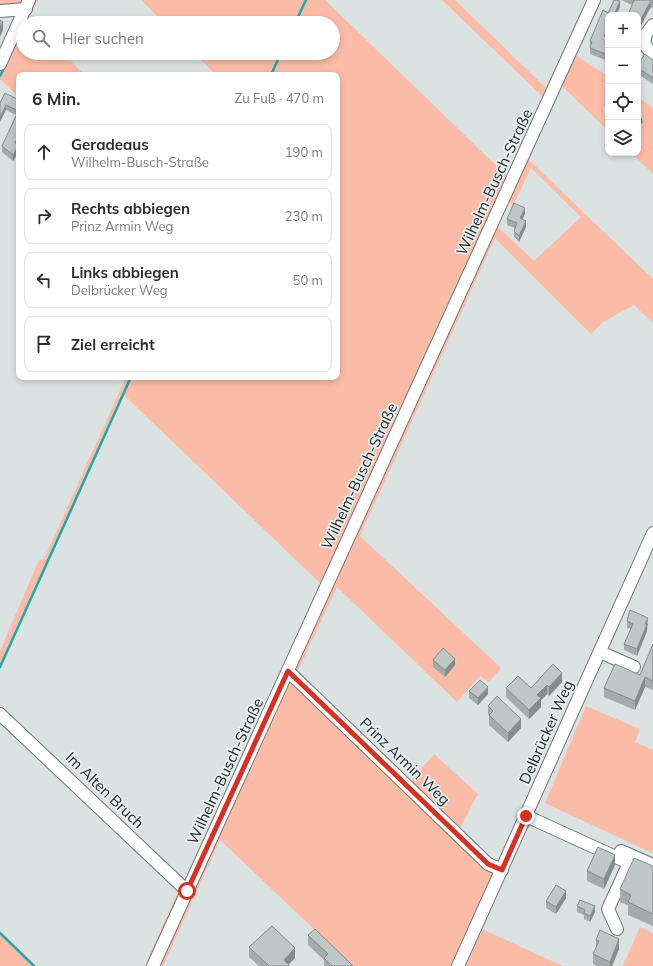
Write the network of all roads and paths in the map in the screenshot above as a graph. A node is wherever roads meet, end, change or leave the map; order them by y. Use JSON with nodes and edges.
{"nodes":[{"id":1,"x":594,"y":0,"type":"edge"},
{"id":2,"x":28,"y":4,"type":"edge"},
{"id":3,"x":0,"y":11,"type":"edge"},
{"id":4,"x":22,"y":16,"type":"edge"},
{"id":5,"x":653,"y":25,"type":"edge"},
{"id":6,"x":16,"y":30,"type":"edge"},
{"id":7,"x":653,"y":55,"type":"edge"},
{"id":8,"x":0,"y":64,"type":"edge"},
{"id":9,"x":653,"y":533,"type":"edge"},
{"id":10,"x":600,"y":652,"type":"junction"},
{"id":11,"x":634,"y":667,"type":"dead end"},
{"id":12,"x":288,"y":671,"type":"junction"},
{"id":13,"x":0,"y":714,"type":"edge"},
{"id":14,"x":527,"y":813,"type":"junction"},
{"id":15,"x":653,"y":865,"type":"edge"},
{"id":16,"x":502,"y":870,"type":"junction"},
{"id":17,"x":187,"y":891,"type":"junction"},
{"id":18,"x":617,"y":929,"type":"dead end"},
{"id":19,"x":153,"y":966,"type":"edge"},
{"id":20,"x":458,"y":966,"type":"edge"}],
"edges":[{"from":1,"to":12,"type":"street","name":"Wilhelm-Busch-Straße"},
{"from":2,"to":3,"type":"street"},
{"from":2,"to":4,"type":"street"},
{"from":5,"to":7,"type":"street"},
{"from":6,"to":8,"type":"street"},
{"from":9,"to":10,"type":"street","name":"Delbrücker Weg"},
{"from":10,"to":11,"type":"street"},
{"from":10,"to":14,"type":"street","name":"Delbrücker Weg"},
{"from":12,"to":16,"type":"street","name":"Prinz Armin Weg"},
{"from":12,"to":17,"type":"street","name":"Wilhelm-Busch-Straße"},
{"from":13,"to":17,"type":"street","name":"Im Alten Bruch"},
{"from":14,"to":15,"type":"street"},
{"from":14,"to":16,"type":"street","name":"Delbrücker Weg"},
{"from":14,"to":18,"type":"street"},
{"from":16,"to":20,"type":"street","name":"Delbrücker Weg"},
{"from":17,"to":19,"type":"street","name":"Wilhelm-Busch-Straße"}]}
